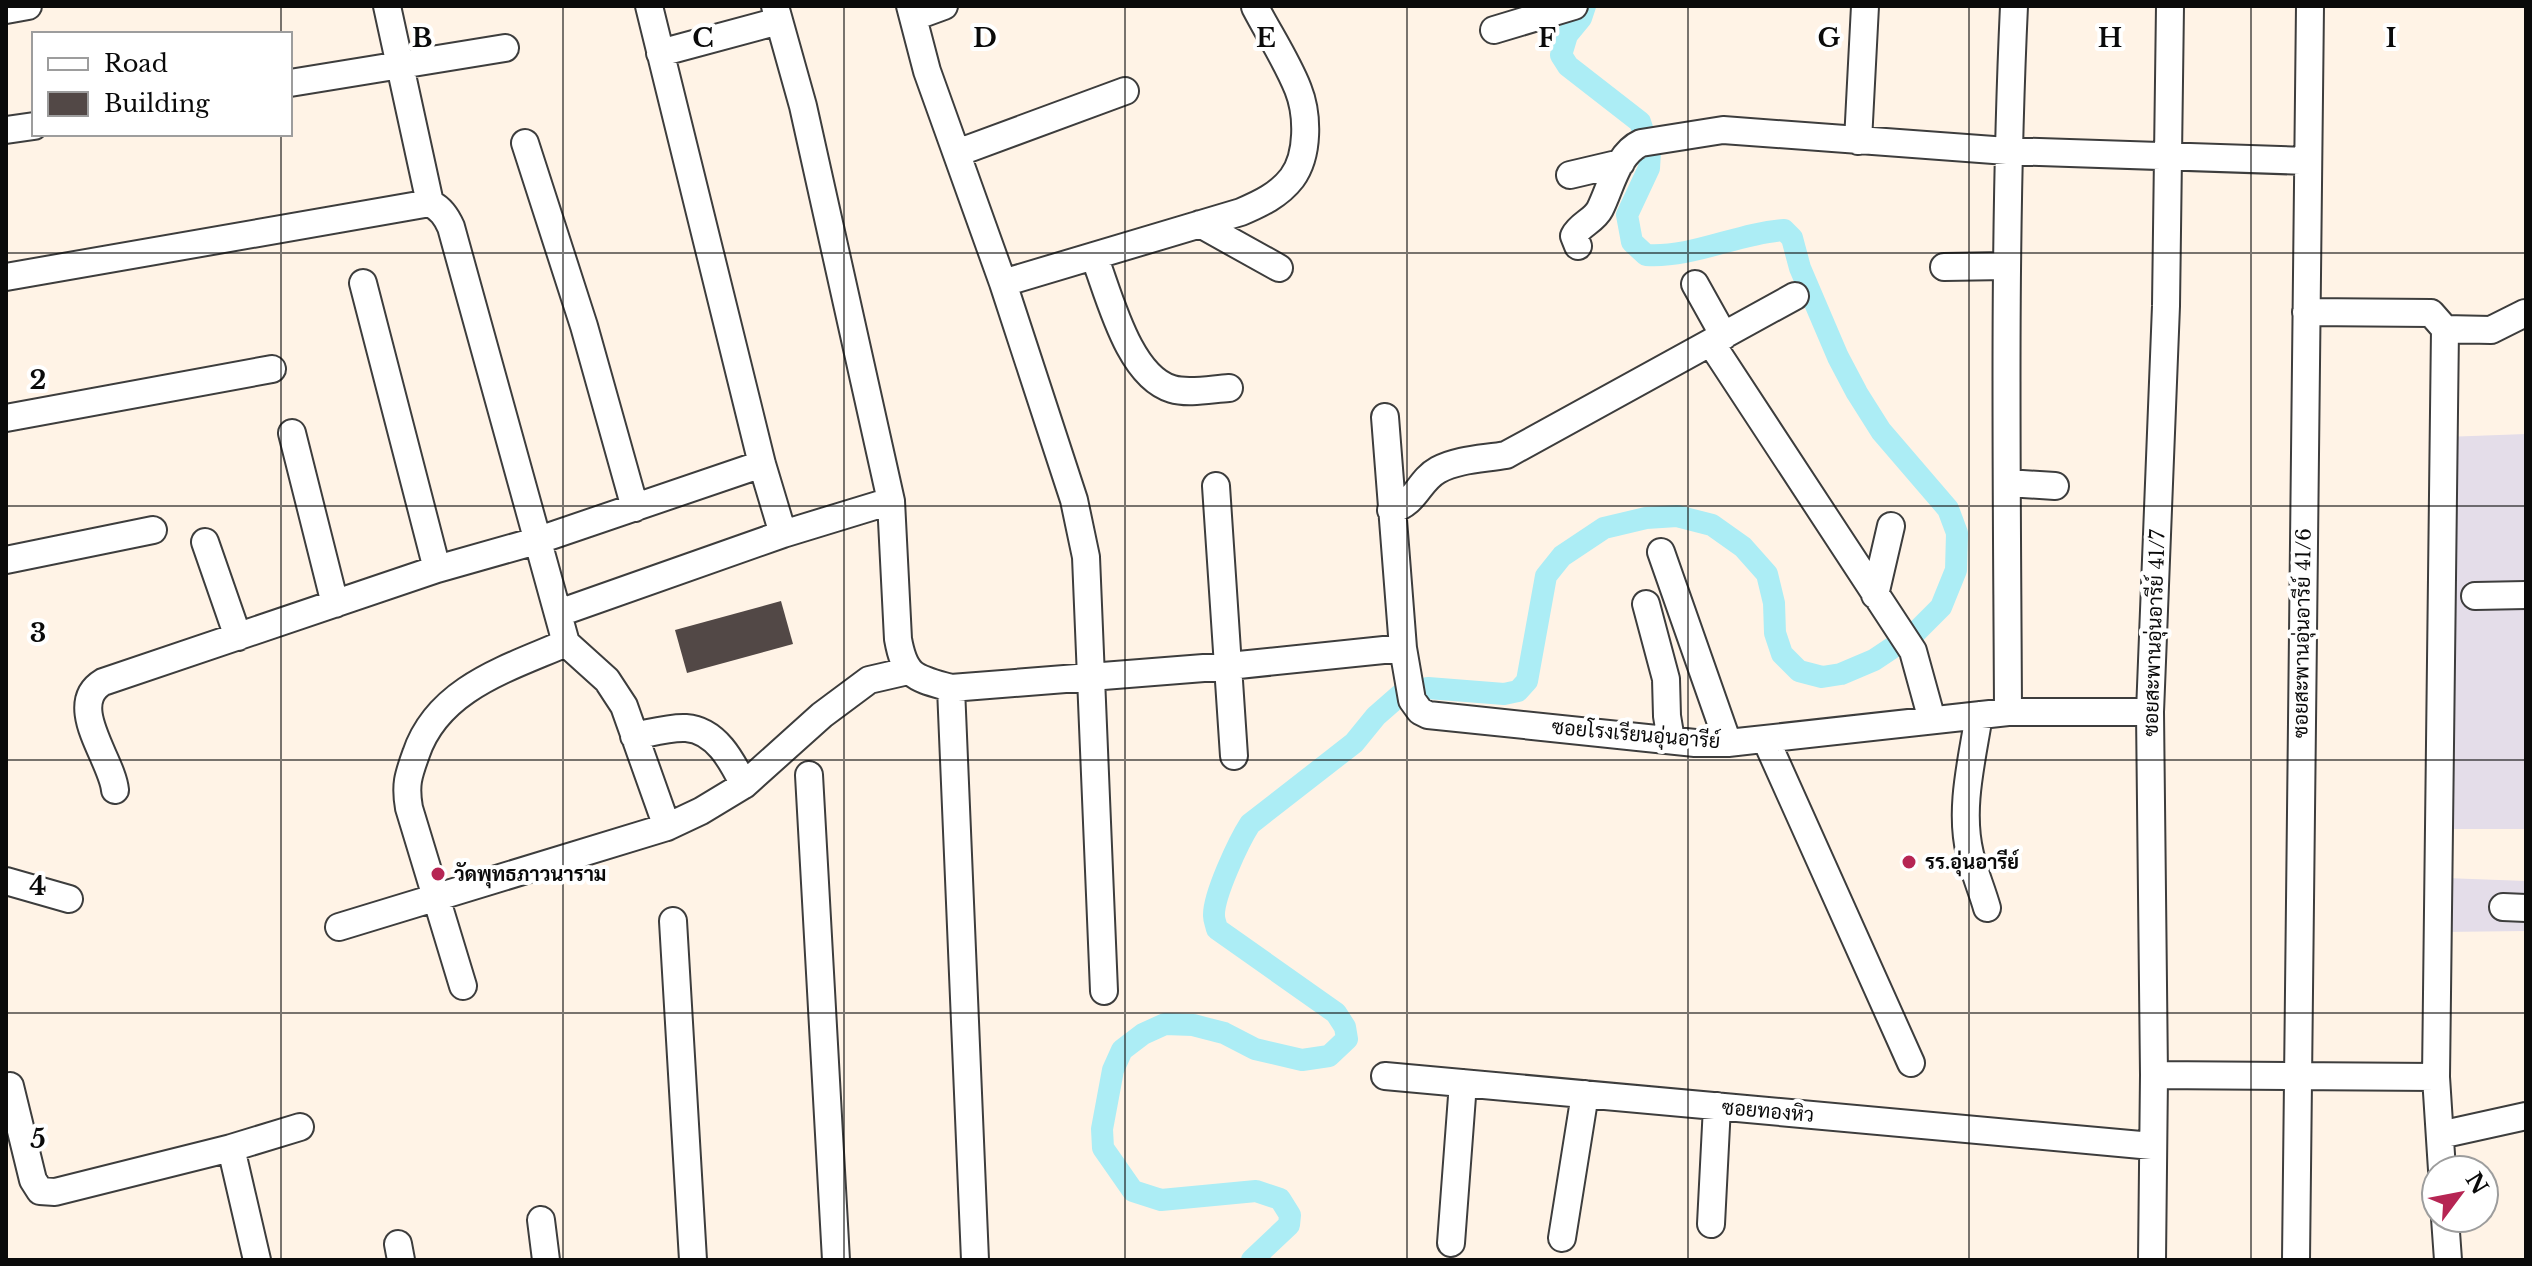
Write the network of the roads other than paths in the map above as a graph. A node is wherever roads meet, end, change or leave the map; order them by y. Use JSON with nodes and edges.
{"nodes":[{"id":1,"x":28,"y":6,"type":"edge"},
{"id":2,"x":387,"y":6,"type":"edge"},
{"id":3,"x":649,"y":6,"type":"edge"},
{"id":4,"x":944,"y":6,"type":"edge"},
{"id":5,"x":1574,"y":6,"type":"edge"},
{"id":6,"x":1865,"y":6,"type":"edge"},
{"id":7,"x":2014,"y":6,"type":"edge"},
{"id":8,"x":2170,"y":6,"type":"edge"},
{"id":9,"x":2310,"y":6,"type":"edge"},
{"id":10,"x":1255,"y":7,"type":"edge"},
{"id":11,"x":6,"y":10,"type":"edge"},
{"id":12,"x":912,"y":11,"type":"edge"},
{"id":13,"x":777,"y":14,"type":"edge"},
{"id":14,"x":1494,"y":30,"type":"dead end"},
{"id":15,"x":505,"y":48,"type":"dead end"},
{"id":16,"x":660,"y":53,"type":"junction"},
{"id":17,"x":398,"y":65,"type":"junction"},
{"id":18,"x":292,"y":83,"type":"edge"},
{"id":19,"x":1125,"y":91,"type":"dead end"},
{"id":20,"x":32,"y":126,"type":"edge"},
{"id":21,"x":6,"y":130,"type":"edge"},
{"id":22,"x":1858,"y":141,"type":"junction"},
{"id":23,"x":525,"y":143,"type":"dead end"},
{"id":24,"x":2007,"y":151,"type":"junction"},
{"id":25,"x":957,"y":153,"type":"junction"},
{"id":26,"x":2169,"y":158,"type":"junction"},
{"id":27,"x":2307,"y":161,"type":"junction"},
{"id":28,"x":1621,"y":163,"type":"junction"},
{"id":29,"x":1570,"y":175,"type":"dead end"},
{"id":30,"x":430,"y":203,"type":"junction"},
{"id":31,"x":1200,"y":224,"type":"junction"},
{"id":32,"x":1578,"y":246,"type":"dead end"},
{"id":33,"x":1094,"y":256,"type":"junction"},
{"id":34,"x":2006,"y":266,"type":"junction"},
{"id":35,"x":1944,"y":267,"type":"dead end"},
{"id":36,"x":1279,"y":268,"type":"dead end"},
{"id":37,"x":6,"y":277,"type":"edge"},
{"id":38,"x":363,"y":283,"type":"dead end"},
{"id":39,"x":1003,"y":283,"type":"junction"},
{"id":40,"x":1695,"y":284,"type":"dead end"},
{"id":41,"x":1795,"y":296,"type":"dead end"},
{"id":42,"x":2306,"y":312,"type":"junction"},
{"id":43,"x":2525,"y":313,"type":"edge"},
{"id":44,"x":2445,"y":329,"type":"junction"},
{"id":45,"x":1717,"y":339,"type":"junction"},
{"id":46,"x":272,"y":369,"type":"dead end"},
{"id":47,"x":1229,"y":388,"type":"dead end"},
{"id":48,"x":1385,"y":417,"type":"dead end"},
{"id":49,"x":6,"y":418,"type":"edge"},
{"id":50,"x":292,"y":433,"type":"dead end"},
{"id":51,"x":762,"y":464,"type":"junction"},
{"id":52,"x":2007,"y":483,"type":"junction"},
{"id":53,"x":1216,"y":486,"type":"dead end"},
{"id":54,"x":2055,"y":486,"type":"dead end"},
{"id":55,"x":891,"y":501,"type":"junction"},
{"id":56,"x":635,"y":508,"type":"junction"},
{"id":57,"x":1391,"y":510,"type":"junction"},
{"id":58,"x":1891,"y":526,"type":"dead end"},
{"id":59,"x":153,"y":530,"type":"dead end"},
{"id":60,"x":783,"y":534,"type":"junction"},
{"id":61,"x":536,"y":541,"type":"junction"},
{"id":62,"x":205,"y":542,"type":"dead end"},
{"id":63,"x":1661,"y":552,"type":"dead end"},
{"id":64,"x":6,"y":560,"type":"edge"},
{"id":65,"x":437,"y":569,"type":"junction"},
{"id":66,"x":1875,"y":595,"type":"junction"},
{"id":67,"x":2526,"y":595,"type":"edge"},
{"id":68,"x":2475,"y":596,"type":"dead end"},
{"id":69,"x":335,"y":604,"type":"junction"},
{"id":70,"x":1646,"y":604,"type":"dead end"},
{"id":71,"x":559,"y":613,"type":"junction"},
{"id":72,"x":238,"y":637,"type":"junction"},
{"id":73,"x":566,"y":643,"type":"junction"},
{"id":74,"x":1403,"y":648,"type":"junction"},
{"id":75,"x":1229,"y":666,"type":"junction"},
{"id":76,"x":908,"y":671,"type":"junction"},
{"id":77,"x":1093,"y":676,"type":"junction"},
{"id":78,"x":951,"y":688,"type":"junction"},
{"id":79,"x":2008,"y":712,"type":"junction"},
{"id":80,"x":2150,"y":712,"type":"junction"},
{"id":81,"x":1979,"y":715,"type":"junction"},
{"id":82,"x":1932,"y":720,"type":"junction"},
{"id":83,"x":634,"y":736,"type":"junction"},
{"id":84,"x":1671,"y":740,"type":"junction"},
{"id":85,"x":1766,"y":740,"type":"junction"},
{"id":86,"x":1728,"y":743,"type":"junction"},
{"id":87,"x":1234,"y":756,"type":"dead end"},
{"id":88,"x":809,"y":775,"type":"dead end"},
{"id":89,"x":744,"y":785,"type":"junction"},
{"id":90,"x":115,"y":790,"type":"dead end"},
{"id":91,"x":667,"y":827,"type":"junction"},
{"id":92,"x":6,"y":881,"type":"edge"},
{"id":93,"x":435,"y":897,"type":"junction"},
{"id":94,"x":69,"y":899,"type":"dead end"},
{"id":95,"x":1987,"y":908,"type":"dead end"},
{"id":96,"x":673,"y":921,"type":"dead end"},
{"id":97,"x":339,"y":927,"type":"dead end"},
{"id":98,"x":463,"y":986,"type":"dead end"},
{"id":99,"x":1104,"y":991,"type":"dead end"},
{"id":100,"x":1911,"y":1063,"type":"dead end"},
{"id":101,"x":2154,"y":1075,"type":"junction"},
{"id":102,"x":1385,"y":1076,"type":"dead end"},
{"id":103,"x":2297,"y":1077,"type":"junction"},
{"id":104,"x":2436,"y":1077,"type":"junction"},
{"id":105,"x":1463,"y":1083,"type":"junction"},
{"id":106,"x":10,"y":1086,"type":"dead end"},
{"id":107,"x":1585,"y":1094,"type":"junction"},
{"id":108,"x":1717,"y":1106,"type":"junction"},
{"id":109,"x":2526,"y":1116,"type":"edge"},
{"id":110,"x":300,"y":1127,"type":"dead end"},
{"id":111,"x":2440,"y":1135,"type":"junction"},
{"id":112,"x":2152,"y":1146,"type":"junction"},
{"id":113,"x":231,"y":1148,"type":"junction"},
{"id":114,"x":2441,"y":1154,"type":"edge"},
{"id":115,"x":541,"y":1220,"type":"dead end"},
{"id":116,"x":1711,"y":1224,"type":"dead end"},
{"id":117,"x":2446,"y":1234,"type":"edge"},
{"id":118,"x":1562,"y":1238,"type":"dead end"},
{"id":119,"x":1451,"y":1243,"type":"dead end"},
{"id":120,"x":257,"y":1260,"type":"edge"},
{"id":121,"x":546,"y":1260,"type":"edge"},
{"id":122,"x":693,"y":1260,"type":"edge"},
{"id":123,"x":836,"y":1260,"type":"edge"},
{"id":124,"x":975,"y":1260,"type":"edge"},
{"id":125,"x":2152,"y":1260,"type":"edge"},
{"id":126,"x":2296,"y":1260,"type":"edge"},
{"id":127,"x":2448,"y":1260,"type":"edge"}],
"edges":[{"from":1,"to":11,"type":"street"},
{"from":2,"to":17,"type":"street"},
{"from":3,"to":16,"type":"street"},
{"from":4,"to":12,"type":"street"},
{"from":5,"to":14,"type":"street"},
{"from":6,"to":22,"type":"street"},
{"from":7,"to":24,"type":"street"},
{"from":8,"to":26,"type":"street","name":"ซอยสะพานอุ่นอารีย์ 41/7"},
{"from":9,"to":27,"type":"street","name":"ซอยสะพานอุ่นอารีย์ 41/6"},
{"from":10,"to":31,"type":"street"},
{"from":12,"to":25,"type":"street"},
{"from":13,"to":16,"type":"street"},
{"from":13,"to":55,"type":"street"},
{"from":15,"to":17,"type":"street"},
{"from":16,"to":51,"type":"street"},
{"from":17,"to":18,"type":"street"},
{"from":17,"to":30,"type":"street"},
{"from":19,"to":25,"type":"street"},
{"from":20,"to":21,"type":"street"},
{"from":22,"to":24,"type":"street"},
{"from":22,"to":28,"type":"street"},
{"from":23,"to":56,"type":"street"},
{"from":24,"to":26,"type":"street"},
{"from":24,"to":34,"type":"street"},
{"from":25,"to":39,"type":"street"},
{"from":26,"to":27,"type":"street"},
{"from":26,"to":80,"type":"street","name":"ซอยสะพานอุ่นอารีย์ 41/7"},
{"from":27,"to":42,"type":"street","name":"ซอยสะพานอุ่นอารีย์ 41/6"},
{"from":28,"to":29,"type":"street"},
{"from":28,"to":32,"type":"street"},
{"from":30,"to":37,"type":"street"},
{"from":30,"to":61,"type":"street"},
{"from":31,"to":33,"type":"street"},
{"from":31,"to":36,"type":"street"},
{"from":33,"to":39,"type":"street"},
{"from":33,"to":47,"type":"street"},
{"from":34,"to":35,"type":"street"},
{"from":34,"to":52,"type":"street"},
{"from":38,"to":65,"type":"street"},
{"from":39,"to":77,"type":"street"},
{"from":40,"to":45,"type":"street"},
{"from":41,"to":45,"type":"street"},
{"from":42,"to":44,"type":"street"},
{"from":42,"to":103,"type":"street","name":"ซอยสะพานอุ่นอารีย์ 41/6"},
{"from":43,"to":44,"type":"street"},
{"from":44,"to":104,"type":"street"},
{"from":45,"to":57,"type":"street"},
{"from":45,"to":66,"type":"street"},
{"from":46,"to":49,"type":"street"},
{"from":48,"to":57,"type":"street","name":"ซอยโรงเรียนอุ่นอารีย์"},
{"from":50,"to":69,"type":"street"},
{"from":51,"to":56,"type":"street"},
{"from":51,"to":60,"type":"street"},
{"from":52,"to":54,"type":"street"},
{"from":52,"to":79,"type":"street"},
{"from":53,"to":75,"type":"street"},
{"from":55,"to":60,"type":"street"},
{"from":55,"to":76,"type":"street"},
{"from":56,"to":61,"type":"street"},
{"from":57,"to":74,"type":"street","name":"ซอยโรงเรียนอุ่นอารีย์"},
{"from":58,"to":66,"type":"street"},
{"from":59,"to":64,"type":"street"},
{"from":60,"to":71,"type":"street"},
{"from":61,"to":65,"type":"street"},
{"from":61,"to":71,"type":"street"},
{"from":62,"to":72,"type":"street"},
{"from":63,"to":86,"type":"street"},
{"from":65,"to":69,"type":"street"},
{"from":66,"to":82,"type":"street"},
{"from":67,"to":68,"type":"street"},
{"from":69,"to":72,"type":"street"},
{"from":70,"to":84,"type":"street"},
{"from":71,"to":73,"type":"street"},
{"from":72,"to":90,"type":"street"},
{"from":73,"to":83,"type":"street"},
{"from":73,"to":93,"type":"street"},
{"from":74,"to":75,"type":"street"},
{"from":74,"to":84,"type":"street","name":"ซอยโรงเรียนอุ่นอารีย์"},
{"from":75,"to":77,"type":"street"},
{"from":75,"to":87,"type":"street"},
{"from":76,"to":78,"type":"street"},
{"from":76,"to":89,"type":"street"},
{"from":77,"to":78,"type":"street"},
{"from":77,"to":99,"type":"street"},
{"from":78,"to":124,"type":"street"},
{"from":79,"to":80,"type":"street","name":"ซอยโรงเรียนอุ่นอารีย์"},
{"from":79,"to":81,"type":"street","name":"ซอยโรงเรียนอุ่นอารีย์"},
{"from":80,"to":101,"type":"street","name":"ซอยสะพานอุ่นอารีย์ 41/7"},
{"from":81,"to":82,"type":"street","name":"ซอยโรงเรียนอุ่นอารีย์"},
{"from":81,"to":95,"type":"street"},
{"from":82,"to":85,"type":"street","name":"ซอยโรงเรียนอุ่นอารีย์"},
{"from":83,"to":89,"type":"street"},
{"from":83,"to":91,"type":"street"},
{"from":84,"to":86,"type":"street","name":"ซอยโรงเรียนอุ่นอารีย์"},
{"from":85,"to":86,"type":"street","name":"ซอยโรงเรียนอุ่นอารีย์"},
{"from":85,"to":100,"type":"street"},
{"from":88,"to":123,"type":"street"},
{"from":89,"to":91,"type":"street"},
{"from":91,"to":93,"type":"street"},
{"from":92,"to":94,"type":"street"},
{"from":93,"to":97,"type":"street"},
{"from":93,"to":98,"type":"street"},
{"from":96,"to":122,"type":"street"},
{"from":101,"to":103,"type":"street"},
{"from":101,"to":112,"type":"street","name":"ซอยสะพานอุ่นอารีย์ 41/7"},
{"from":102,"to":105,"type":"street","name":"ซอยทองหิว"},
{"from":103,"to":104,"type":"street"},
{"from":103,"to":126,"type":"street","name":"ซอยสะพานอุ่นอารีย์ 41/6"},
{"from":104,"to":111,"type":"street"},
{"from":105,"to":107,"type":"street","name":"ซอยทองหิว"},
{"from":105,"to":119,"type":"street"},
{"from":106,"to":113,"type":"street"},
{"from":107,"to":108,"type":"street","name":"ซอยทองหิว"},
{"from":107,"to":118,"type":"street"},
{"from":108,"to":112,"type":"street","name":"ซอยทองหิว"},
{"from":108,"to":116,"type":"street"},
{"from":109,"to":111,"type":"street"},
{"from":110,"to":113,"type":"street"},
{"from":111,"to":114,"type":"street"},
{"from":112,"to":125,"type":"street","name":"ซอยสะพานอุ่นอารีย์ 41/7"},
{"from":113,"to":120,"type":"street"},
{"from":115,"to":121,"type":"street"},
{"from":117,"to":127,"type":"street"}]}
